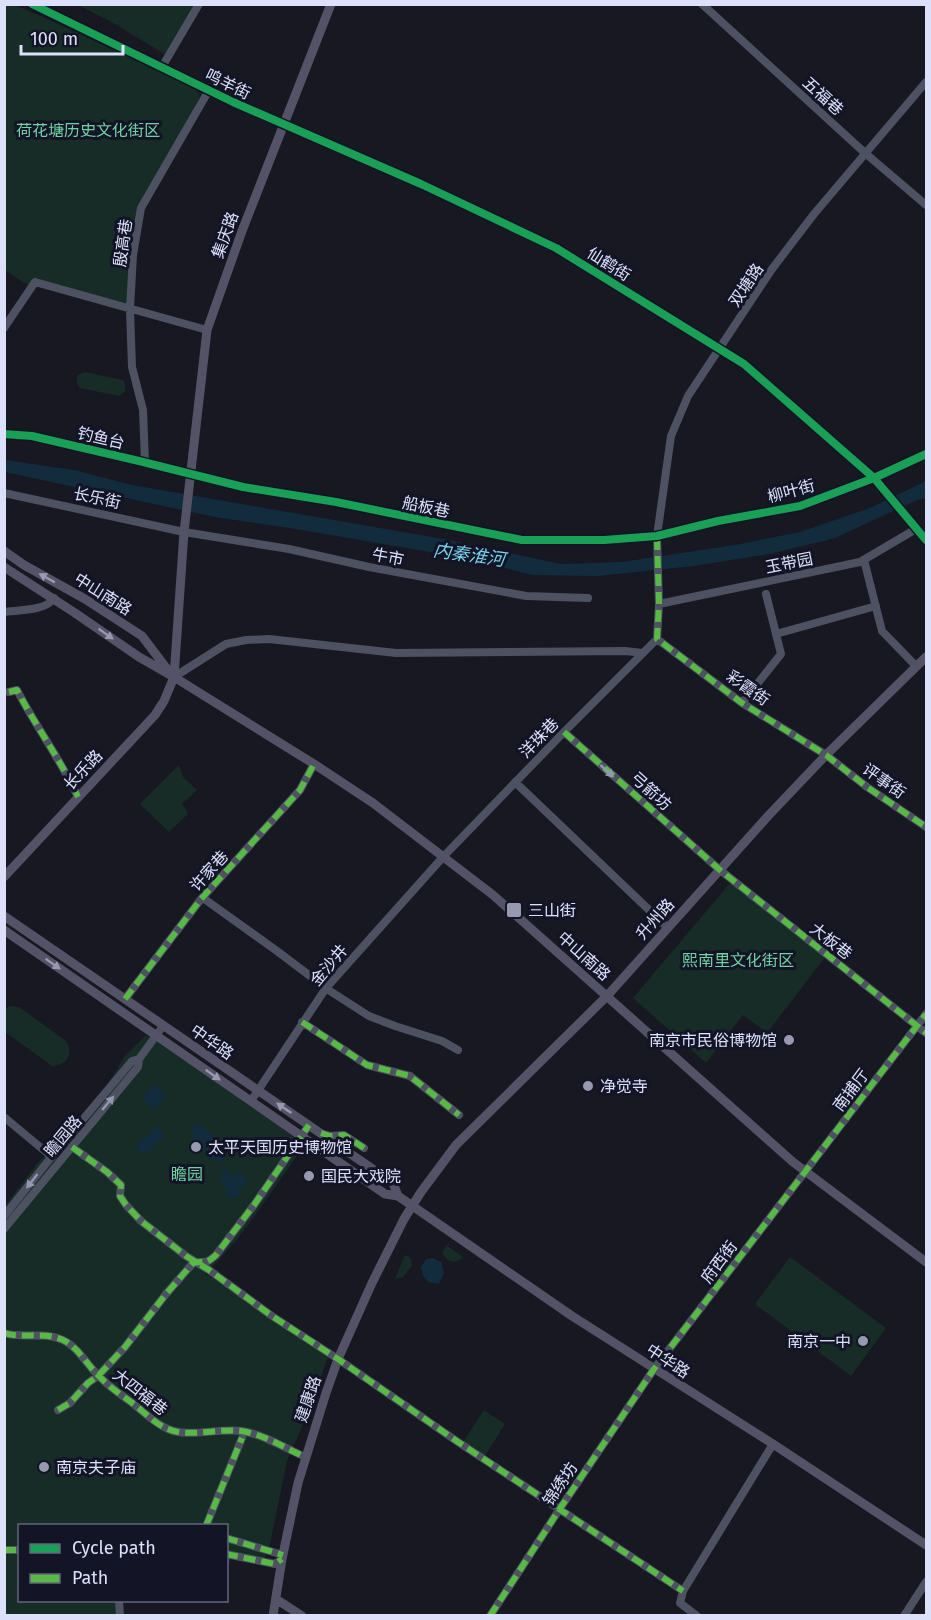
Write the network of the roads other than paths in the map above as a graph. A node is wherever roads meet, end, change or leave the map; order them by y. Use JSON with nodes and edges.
{"nodes":[{"id":1,"x":32,"y":4,"type":"edge"},
{"id":2,"x":199,"y":4,"type":"edge"},
{"id":3,"x":331,"y":4,"type":"edge"},
{"id":4,"x":702,"y":4,"type":"edge"},
{"id":5,"x":162,"y":67,"type":"junction"},
{"id":6,"x":927,"y":82,"type":"edge"},
{"id":7,"x":209,"y":90,"type":"junction"},
{"id":8,"x":283,"y":124,"type":"junction"},
{"id":9,"x":865,"y":153,"type":"junction"},
{"id":10,"x":927,"y":205,"type":"edge"},
{"id":11,"x":130,"y":309,"type":"junction"},
{"id":12,"x":4,"y":328,"type":"edge"},
{"id":13,"x":207,"y":330,"type":"junction"},
{"id":14,"x":719,"y":349,"type":"junction"},
{"id":15,"x":4,"y":434,"type":"edge"},
{"id":16,"x":927,"y":454,"type":"edge"},
{"id":17,"x":145,"y":462,"type":"junction"},
{"id":18,"x":190,"y":475,"type":"junction"},
{"id":19,"x":874,"y":478,"type":"junction"},
{"id":20,"x":4,"y":493,"type":"edge"},
{"id":21,"x":916,"y":529,"type":"junction"},
{"id":22,"x":184,"y":532,"type":"junction"},
{"id":23,"x":657,"y":537,"type":"junction"},
{"id":24,"x":927,"y":540,"type":"edge"},
{"id":25,"x":4,"y":551,"type":"edge"},
{"id":26,"x":864,"y":560,"type":"junction"},
{"id":27,"x":4,"y":567,"type":"edge"},
{"id":28,"x":766,"y":594,"type":"dead end"},
{"id":29,"x":54,"y":598,"type":"junction"},
{"id":30,"x":588,"y":598,"type":"dead end"},
{"id":31,"x":659,"y":604,"type":"junction"},
{"id":32,"x":876,"y":606,"type":"junction"},
{"id":33,"x":4,"y":612,"type":"edge"},
{"id":34,"x":776,"y":634,"type":"junction"},
{"id":35,"x":657,"y":639,"type":"junction"},
{"id":36,"x":643,"y":652,"type":"junction"},
{"id":37,"x":927,"y":657,"type":"edge"},
{"id":38,"x":915,"y":666,"type":"junction"},
{"id":39,"x":174,"y":677,"type":"junction"},
{"id":40,"x":6,"y":690,"type":"edge"},
{"id":41,"x":742,"y":703,"type":"junction"},
{"id":42,"x":564,"y":732,"type":"junction"},
{"id":43,"x":826,"y":756,"type":"junction"},
{"id":44,"x":314,"y":764,"type":"junction"},
{"id":45,"x":515,"y":782,"type":"junction"},
{"id":46,"x":78,"y":797,"type":"junction"},
{"id":47,"x":927,"y":827,"type":"edge"},
{"id":48,"x":443,"y":857,"type":"junction"},
{"id":49,"x":720,"y":870,"type":"junction"},
{"id":50,"x":4,"y":877,"type":"edge"},
{"id":51,"x":202,"y":897,"type":"junction"},
{"id":52,"x":4,"y":916,"type":"edge"},
{"id":53,"x":668,"y":928,"type":"junction"},
{"id":54,"x":4,"y":930,"type":"edge"},
{"id":55,"x":326,"y":988,"type":"junction"},
{"id":56,"x":607,"y":996,"type":"junction"},
{"id":57,"x":125,"y":999,"type":"junction"},
{"id":58,"x":927,"y":1014,"type":"edge"},
{"id":59,"x":302,"y":1022,"type":"junction"},
{"id":60,"x":163,"y":1026,"type":"junction"},
{"id":61,"x":917,"y":1026,"type":"junction"},
{"id":62,"x":927,"y":1034,"type":"edge"},
{"id":63,"x":458,"y":1050,"type":"dead end"},
{"id":64,"x":139,"y":1059,"type":"junction"},
{"id":65,"x":258,"y":1090,"type":"junction"},
{"id":66,"x":250,"y":1101,"type":"junction"},
{"id":67,"x":459,"y":1115,"type":"dead end"},
{"id":68,"x":5,"y":1119,"type":"edge"},
{"id":69,"x":309,"y":1125,"type":"junction"},
{"id":70,"x":321,"y":1133,"type":"junction"},
{"id":71,"x":72,"y":1147,"type":"junction"},
{"id":72,"x":364,"y":1148,"type":"dead end"},
{"id":73,"x":52,"y":1156,"type":"junction"},
{"id":74,"x":61,"y":1160,"type":"junction"},
{"id":75,"x":46,"y":1164,"type":"junction"},
{"id":76,"x":53,"y":1170,"type":"junction"},
{"id":77,"x":806,"y":1172,"type":"junction"},
{"id":78,"x":398,"y":1196,"type":"junction"},
{"id":79,"x":412,"y":1206,"type":"junction"},
{"id":80,"x":4,"y":1216,"type":"edge"},
{"id":81,"x":4,"y":1229,"type":"edge"},
{"id":82,"x":196,"y":1262,"type":"junction"},
{"id":83,"x":927,"y":1262,"type":"edge"},
{"id":84,"x":4,"y":1333,"type":"edge"},
{"id":85,"x":338,"y":1359,"type":"junction"},
{"id":86,"x":654,"y":1370,"type":"junction"},
{"id":87,"x":98,"y":1376,"type":"junction"},
{"id":88,"x":58,"y":1410,"type":"dead end"},
{"id":89,"x":242,"y":1438,"type":"dead end"},
{"id":90,"x":773,"y":1444,"type":"junction"},
{"id":91,"x":305,"y":1457,"type":"junction"},
{"id":92,"x":559,"y":1510,"type":"junction"},
{"id":93,"x":207,"y":1524,"type":"edge"},
{"id":94,"x":228,"y":1539,"type":"edge"},
{"id":95,"x":927,"y":1545,"type":"edge"},
{"id":96,"x":228,"y":1554,"type":"edge"},
{"id":97,"x":283,"y":1557,"type":"junction"},
{"id":98,"x":927,"y":1582,"type":"edge"},
{"id":99,"x":682,"y":1591,"type":"junction"},
{"id":100,"x":276,"y":1599,"type":"junction"},
{"id":101,"x":273,"y":1616,"type":"edge"},
{"id":102,"x":302,"y":1616,"type":"edge"},
{"id":103,"x":490,"y":1616,"type":"edge"},
{"id":104,"x":697,"y":1616,"type":"edge"},
{"id":105,"x":904,"y":1616,"type":"edge"}],
"edges":[{"from":1,"to":5,"type":"street","name":"鸣羊街"},
{"from":2,"to":5,"type":"street"},
{"from":3,"to":8,"type":"main road","name":"集庆路"},
{"from":4,"to":9,"type":"street","name":"五福巷"},
{"from":5,"to":7,"type":"street","name":"鸣羊街"},
{"from":6,"to":9,"type":"street","name":"双塘路"},
{"from":7,"to":8,"type":"street","name":"鸣羊街"},
{"from":7,"to":11,"type":"street","name":"殷高巷"},
{"from":8,"to":13,"type":"main road","name":"集庆路"},
{"from":8,"to":14,"type":"street","name":"仙鹤街"},
{"from":9,"to":10,"type":"street","name":"五福巷"},
{"from":9,"to":14,"type":"street","name":"双塘路"},
{"from":11,"to":12,"type":"street"},
{"from":11,"to":13,"type":"street"},
{"from":11,"to":17,"type":"street","name":"殷高巷"},
{"from":13,"to":18,"type":"main road","name":"集庆路"},
{"from":14,"to":19,"type":"street","name":"仙鹤街"},
{"from":14,"to":23,"type":"street","name":"双塘路"},
{"from":15,"to":17,"type":"street","name":"钓鱼台"},
{"from":16,"to":19,"type":"street","name":"柳叶街"},
{"from":17,"to":18,"type":"street","name":"钓鱼台"},
{"from":18,"to":22,"type":"main road","name":"集庆路"},
{"from":18,"to":23,"type":"street","name":"船板巷"},
{"from":19,"to":21,"type":"street","name":"仙鹤街"},
{"from":19,"to":23,"type":"street","name":"柳叶街"},
{"from":20,"to":22,"type":"street","name":"长乐街"},
{"from":21,"to":24,"type":"street"},
{"from":21,"to":26,"type":"street","name":"玉带园"},
{"from":22,"to":30,"type":"street","name":"牛市"},
{"from":22,"to":39,"type":"main road"},
{"from":23,"to":31,"type":"street","name":"双塘路"},
{"from":39,"to":25,"type":"main road","name":"中山南路","one_way":true},
{"from":26,"to":31,"type":"street","name":"玉带园"},
{"from":26,"to":32,"type":"street"},
{"from":27,"to":29,"type":"main road","name":"中山南路"},
{"from":28,"to":34,"type":"street"},
{"from":29,"to":33,"type":"street"},
{"from":29,"to":39,"type":"main road","name":"中山南路","one_way":true},
{"from":31,"to":35,"type":"street"},
{"from":32,"to":34,"type":"street"},
{"from":32,"to":38,"type":"street"},
{"from":34,"to":41,"type":"street"},
{"from":35,"to":36,"type":"street","name":"洋珠巷"},
{"from":35,"to":41,"type":"street","name":"彩霞街"},
{"from":36,"to":39,"type":"street"},
{"from":36,"to":42,"type":"street","name":"洋珠巷"},
{"from":37,"to":38,"type":"main road","name":"升州路"},
{"from":38,"to":43,"type":"main road","name":"升州路"},
{"from":39,"to":44,"type":"main road","name":"中山南路"},
{"from":39,"to":46,"type":"main road","name":"长乐路"},
{"from":40,"to":46,"type":"street"},
{"from":41,"to":43,"type":"street","name":"彩霞街"},
{"from":42,"to":45,"type":"street","name":"洋珠巷"},
{"from":42,"to":49,"type":"street","name":"弓箭坊","one_way":true},
{"from":43,"to":47,"type":"street","name":"评事街"},
{"from":43,"to":49,"type":"main road","name":"升州路"},
{"from":44,"to":48,"type":"main road","name":"中山南路"},
{"from":44,"to":51,"type":"street","name":"许家巷"},
{"from":45,"to":48,"type":"street","name":"洋珠巷"},
{"from":45,"to":53,"type":"street"},
{"from":46,"to":50,"type":"main road","name":"长乐路"},
{"from":48,"to":55,"type":"street","name":"金沙井"},
{"from":48,"to":56,"type":"main road","name":"中山南路"},
{"from":49,"to":53,"type":"main road","name":"升州路"},
{"from":49,"to":61,"type":"street","name":"大板巷"},
{"from":51,"to":55,"type":"street"},
{"from":51,"to":57,"type":"street","name":"许家巷"},
{"from":52,"to":57,"type":"main road","name":"中华路"},
{"from":53,"to":56,"type":"main road","name":"升州路"},
{"from":54,"to":66,"type":"main road","name":"中华路","one_way":true},
{"from":55,"to":59,"type":"street","name":"金沙井"},
{"from":55,"to":63,"type":"street"},
{"from":56,"to":77,"type":"main road","name":"中山南路"},
{"from":56,"to":79,"type":"main road","name":"升州路"},
{"from":57,"to":60,"type":"main road","name":"中华路"},
{"from":58,"to":61,"type":"street","name":"南捕厅"},
{"from":59,"to":65,"type":"street","name":"金沙井"},
{"from":59,"to":67,"type":"street"},
{"from":60,"to":64,"type":"street","name":"瞻园路"},
{"from":60,"to":65,"type":"main road","name":"中华路"},
{"from":61,"to":62,"type":"street","name":"大板巷"},
{"from":61,"to":77,"type":"street","name":"南捕厅"},
{"from":71,"to":64,"type":"street","name":"瞻园路","one_way":true},
{"from":64,"to":73,"type":"street","name":"瞻园路"},
{"from":65,"to":66,"type":"street","name":"金沙井"},
{"from":69,"to":65,"type":"main road","name":"中华路","one_way":true},
{"from":66,"to":78,"type":"main road","name":"中华路"},
{"from":68,"to":73,"type":"street"},
{"from":69,"to":70,"type":"main road","name":"中华路"},
{"from":69,"to":82,"type":"street"},
{"from":70,"to":72,"type":"street"},
{"from":70,"to":78,"type":"main road","name":"中华路"},
{"from":71,"to":74,"type":"street","name":"瞻园路"},
{"from":71,"to":82,"type":"street"},
{"from":73,"to":74,"type":"street"},
{"from":73,"to":75,"type":"street","name":"瞻园路"},
{"from":74,"to":76,"type":"street","name":"瞻园路"},
{"from":75,"to":76,"type":"street"},
{"from":75,"to":80,"type":"street","name":"瞻园路","one_way":true},
{"from":76,"to":81,"type":"street","name":"瞻园路"},
{"from":77,"to":83,"type":"main road","name":"中山南路"},
{"from":77,"to":86,"type":"street","name":"府西街"},
{"from":78,"to":79,"type":"main road","name":"中华路"},
{"from":79,"to":85,"type":"main road","name":"建康路"},
{"from":79,"to":86,"type":"main road","name":"中华路"},
{"from":82,"to":85,"type":"street"},
{"from":82,"to":87,"type":"street"},
{"from":84,"to":87,"type":"street","name":"大四福巷"},
{"from":85,"to":91,"type":"main road","name":"建康路"},
{"from":85,"to":92,"type":"street"},
{"from":86,"to":90,"type":"main road","name":"中华路"},
{"from":86,"to":92,"type":"street","name":"锦绣坊"},
{"from":87,"to":88,"type":"street"},
{"from":87,"to":91,"type":"street","name":"大四福巷"},
{"from":89,"to":93,"type":"street"},
{"from":90,"to":95,"type":"main road","name":"中华路"},
{"from":90,"to":99,"type":"street"},
{"from":91,"to":97,"type":"main road","name":"建康路"},
{"from":92,"to":99,"type":"street"},
{"from":92,"to":103,"type":"street","name":"锦绣坊"},
{"from":94,"to":97,"type":"street"},
{"from":96,"to":97,"type":"street"},
{"from":97,"to":100,"type":"main road","name":"建康路"},
{"from":98,"to":105,"type":"street"},
{"from":99,"to":104,"type":"street"},
{"from":100,"to":101,"type":"main road","name":"建康路"},
{"from":100,"to":102,"type":"main road"}]}
